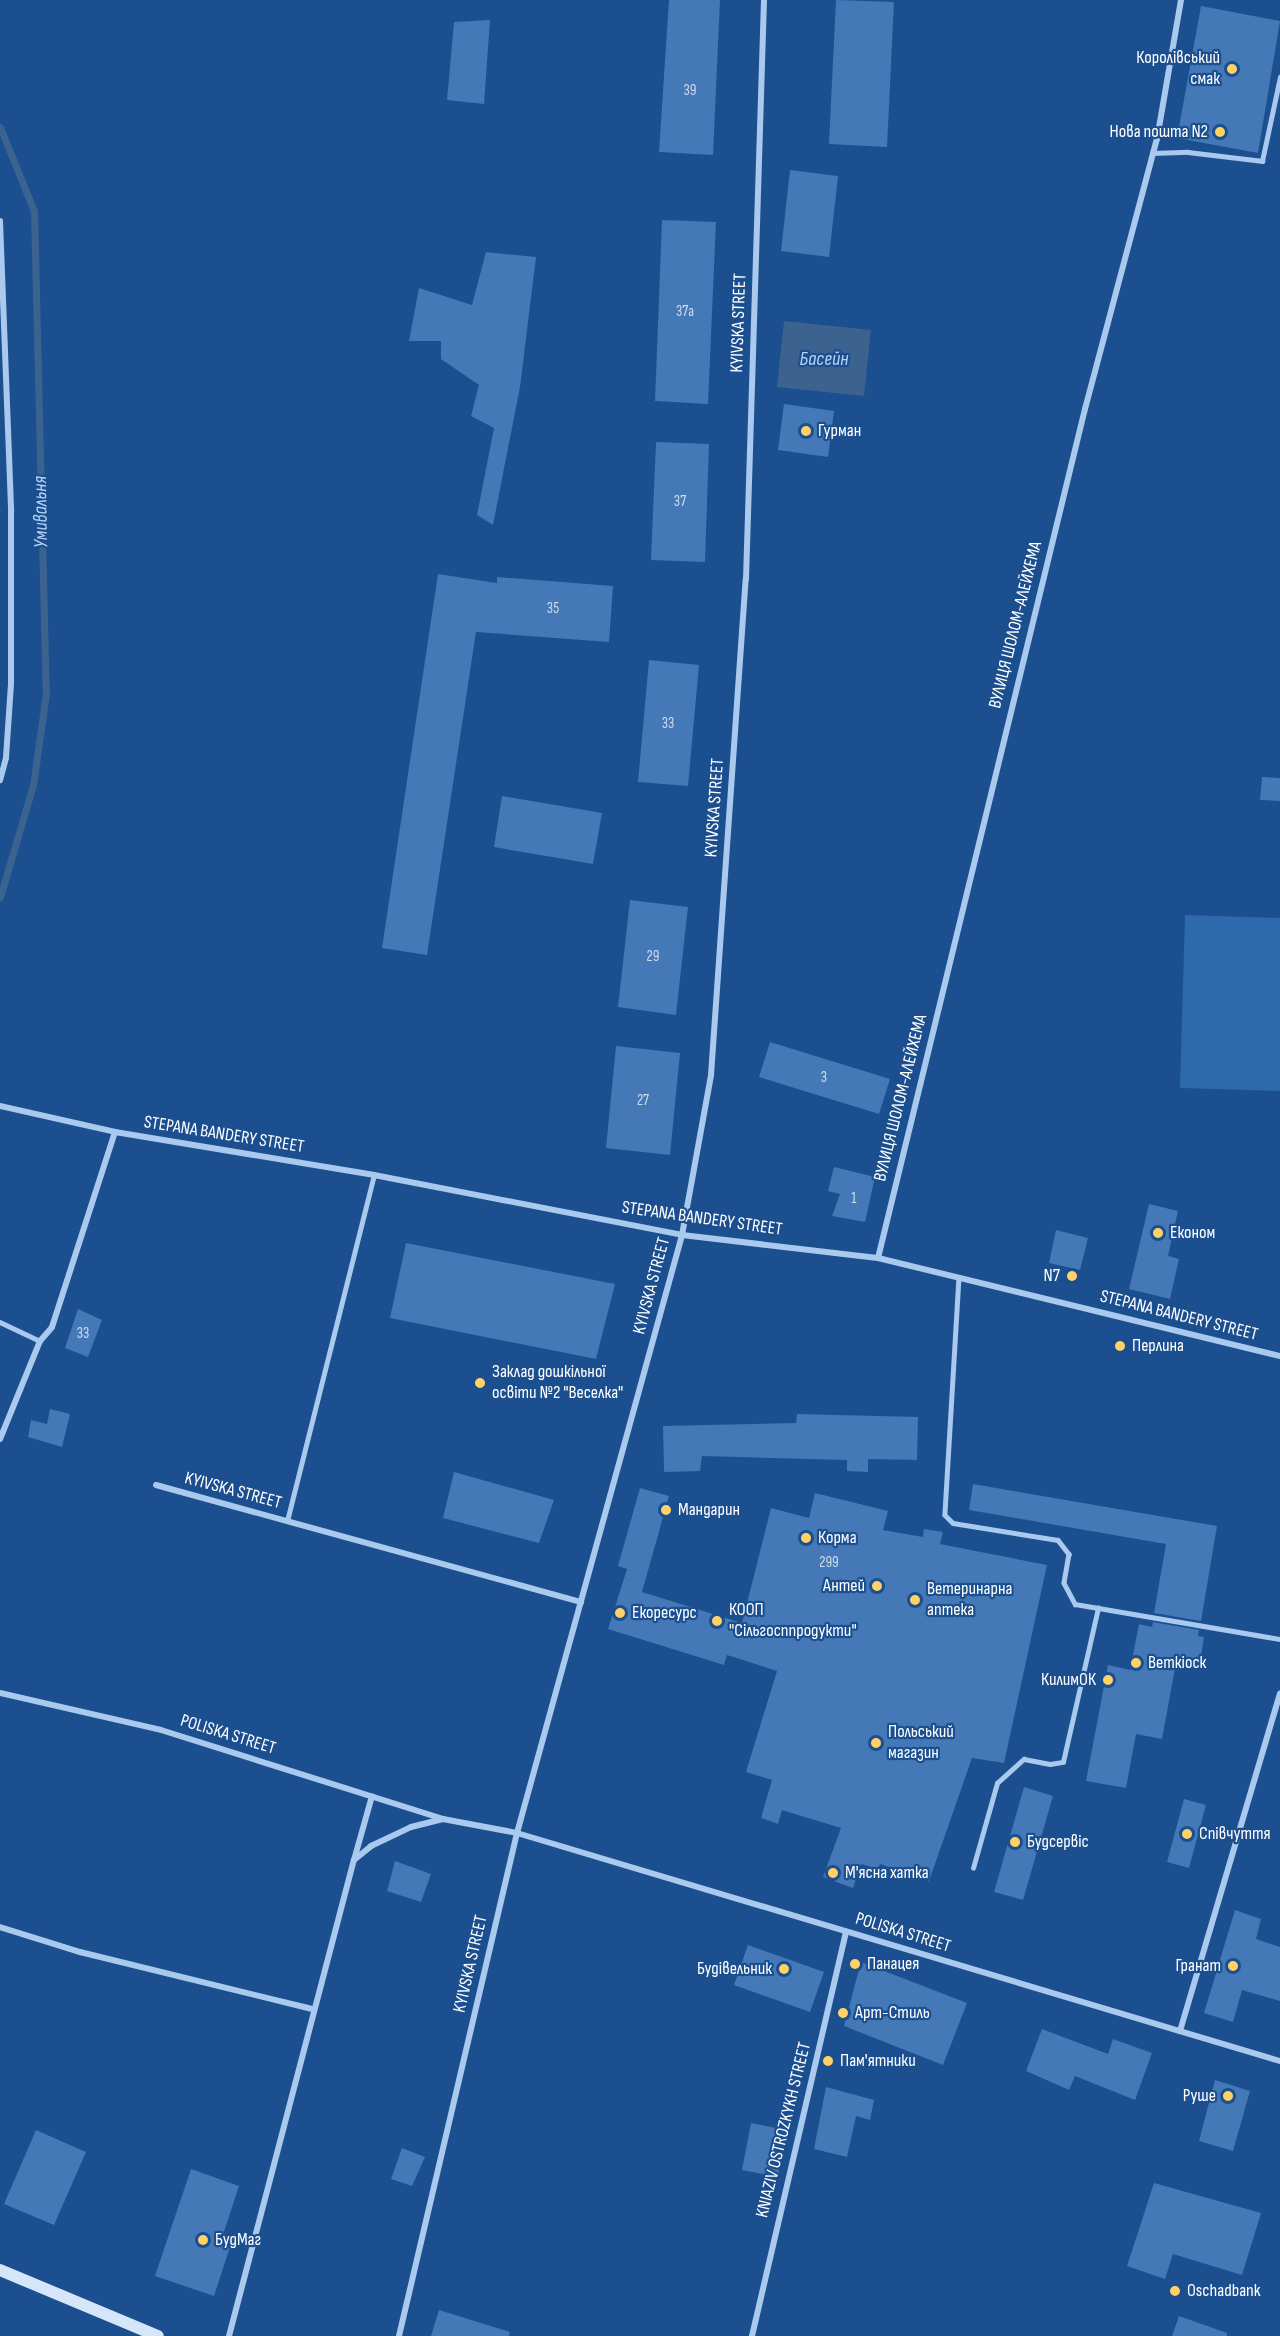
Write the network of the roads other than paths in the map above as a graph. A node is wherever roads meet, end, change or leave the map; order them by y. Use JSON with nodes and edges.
{"nodes":[{"id":1,"x":764,"y":0,"type":"edge"},
{"id":2,"x":1181,"y":0,"type":"edge"},
{"id":3,"x":1280,"y":77,"type":"edge"},
{"id":4,"x":1152,"y":153,"type":"junction"},
{"id":5,"x":0,"y":221,"type":"edge"},
{"id":6,"x":0,"y":780,"type":"edge"},
{"id":7,"x":0,"y":1106,"type":"edge"},
{"id":8,"x":115,"y":1132,"type":"junction"},
{"id":9,"x":374,"y":1175,"type":"junction"},
{"id":10,"x":682,"y":1235,"type":"junction"},
{"id":11,"x":878,"y":1258,"type":"junction"},
{"id":12,"x":959,"y":1277,"type":"junction"},
{"id":13,"x":0,"y":1322,"type":"edge"},
{"id":14,"x":40,"y":1341,"type":"junction"},
{"id":15,"x":1280,"y":1356,"type":"edge"},
{"id":16,"x":0,"y":1439,"type":"edge"},
{"id":17,"x":156,"y":1485,"type":"dead end"},
{"id":18,"x":287,"y":1521,"type":"junction"},
{"id":19,"x":581,"y":1602,"type":"junction"},
{"id":20,"x":1098,"y":1608,"type":"junction"},
{"id":21,"x":1280,"y":1639,"type":"edge"},
{"id":22,"x":0,"y":1694,"type":"edge"},
{"id":23,"x":1280,"y":1694,"type":"edge"},
{"id":24,"x":372,"y":1796,"type":"junction"},
{"id":25,"x":443,"y":1819,"type":"junction"},
{"id":26,"x":517,"y":1833,"type":"junction"},
{"id":27,"x":354,"y":1860,"type":"junction"},
{"id":28,"x":974,"y":1868,"type":"dead end"},
{"id":29,"x":0,"y":1927,"type":"edge"},
{"id":30,"x":846,"y":1932,"type":"junction"},
{"id":31,"x":312,"y":2009,"type":"junction"},
{"id":32,"x":1180,"y":2031,"type":"junction"},
{"id":33,"x":1280,"y":2061,"type":"edge"},
{"id":34,"x":0,"y":2270,"type":"edge"},
{"id":35,"x":158,"y":2336,"type":"edge"},
{"id":36,"x":229,"y":2336,"type":"edge"},
{"id":37,"x":399,"y":2336,"type":"edge"},
{"id":38,"x":753,"y":2336,"type":"edge"}],
"edges":[{"from":1,"to":10,"type":"street","name":"KYIVSKA STREET"},
{"from":2,"to":4,"type":"street","name":"ВУЛИЦЯ ШОЛОМ-АЛЕЙХЕМА"},
{"from":3,"to":4,"type":"lane"},
{"from":4,"to":11,"type":"street","name":"ВУЛИЦЯ ШОЛОМ-АЛЕЙХЕМА"},
{"from":5,"to":6,"type":"street"},
{"from":7,"to":8,"type":"street","name":"STEPANA BANDERY STREET"},
{"from":8,"to":9,"type":"street","name":"STEPANA BANDERY STREET"},
{"from":8,"to":14,"type":"street"},
{"from":9,"to":10,"type":"street","name":"STEPANA BANDERY STREET"},
{"from":9,"to":18,"type":"lane"},
{"from":10,"to":11,"type":"street","name":"STEPANA BANDERY STREET"},
{"from":10,"to":19,"type":"street","name":"KYIVSKA STREET"},
{"from":11,"to":12,"type":"street","name":"STEPANA BANDERY STREET"},
{"from":12,"to":15,"type":"street","name":"STEPANA BANDERY STREET"},
{"from":12,"to":20,"type":"lane"},
{"from":13,"to":14,"type":"lane"},
{"from":14,"to":16,"type":"street"},
{"from":17,"to":18,"type":"street","name":"KYIVSKA STREET"},
{"from":18,"to":19,"type":"street","name":"KYIVSKA STREET"},
{"from":19,"to":26,"type":"street","name":"KYIVSKA STREET"},
{"from":20,"to":21,"type":"lane"},
{"from":20,"to":28,"type":"lane"},
{"from":22,"to":24,"type":"street","name":"POLISKA STREET"},
{"from":23,"to":32,"type":"street"},
{"from":24,"to":25,"type":"street","name":"POLISKA STREET"},
{"from":24,"to":27,"type":"street"},
{"from":25,"to":26,"type":"street","name":"POLISKA STREET"},
{"from":25,"to":27,"type":"street"},
{"from":26,"to":30,"type":"street","name":"POLISKA STREET"},
{"from":26,"to":37,"type":"street","name":"KYIVSKA STREET"},
{"from":27,"to":31,"type":"street"},
{"from":29,"to":31,"type":"street"},
{"from":30,"to":32,"type":"street","name":"POLISKA STREET"},
{"from":30,"to":38,"type":"street","name":"KNIAZIV OSTROZKYKH STREET"},
{"from":31,"to":36,"type":"street"},
{"from":32,"to":33,"type":"street","name":"POLISKA STREET"},
{"from":34,"to":35,"type":"main road"}]}
